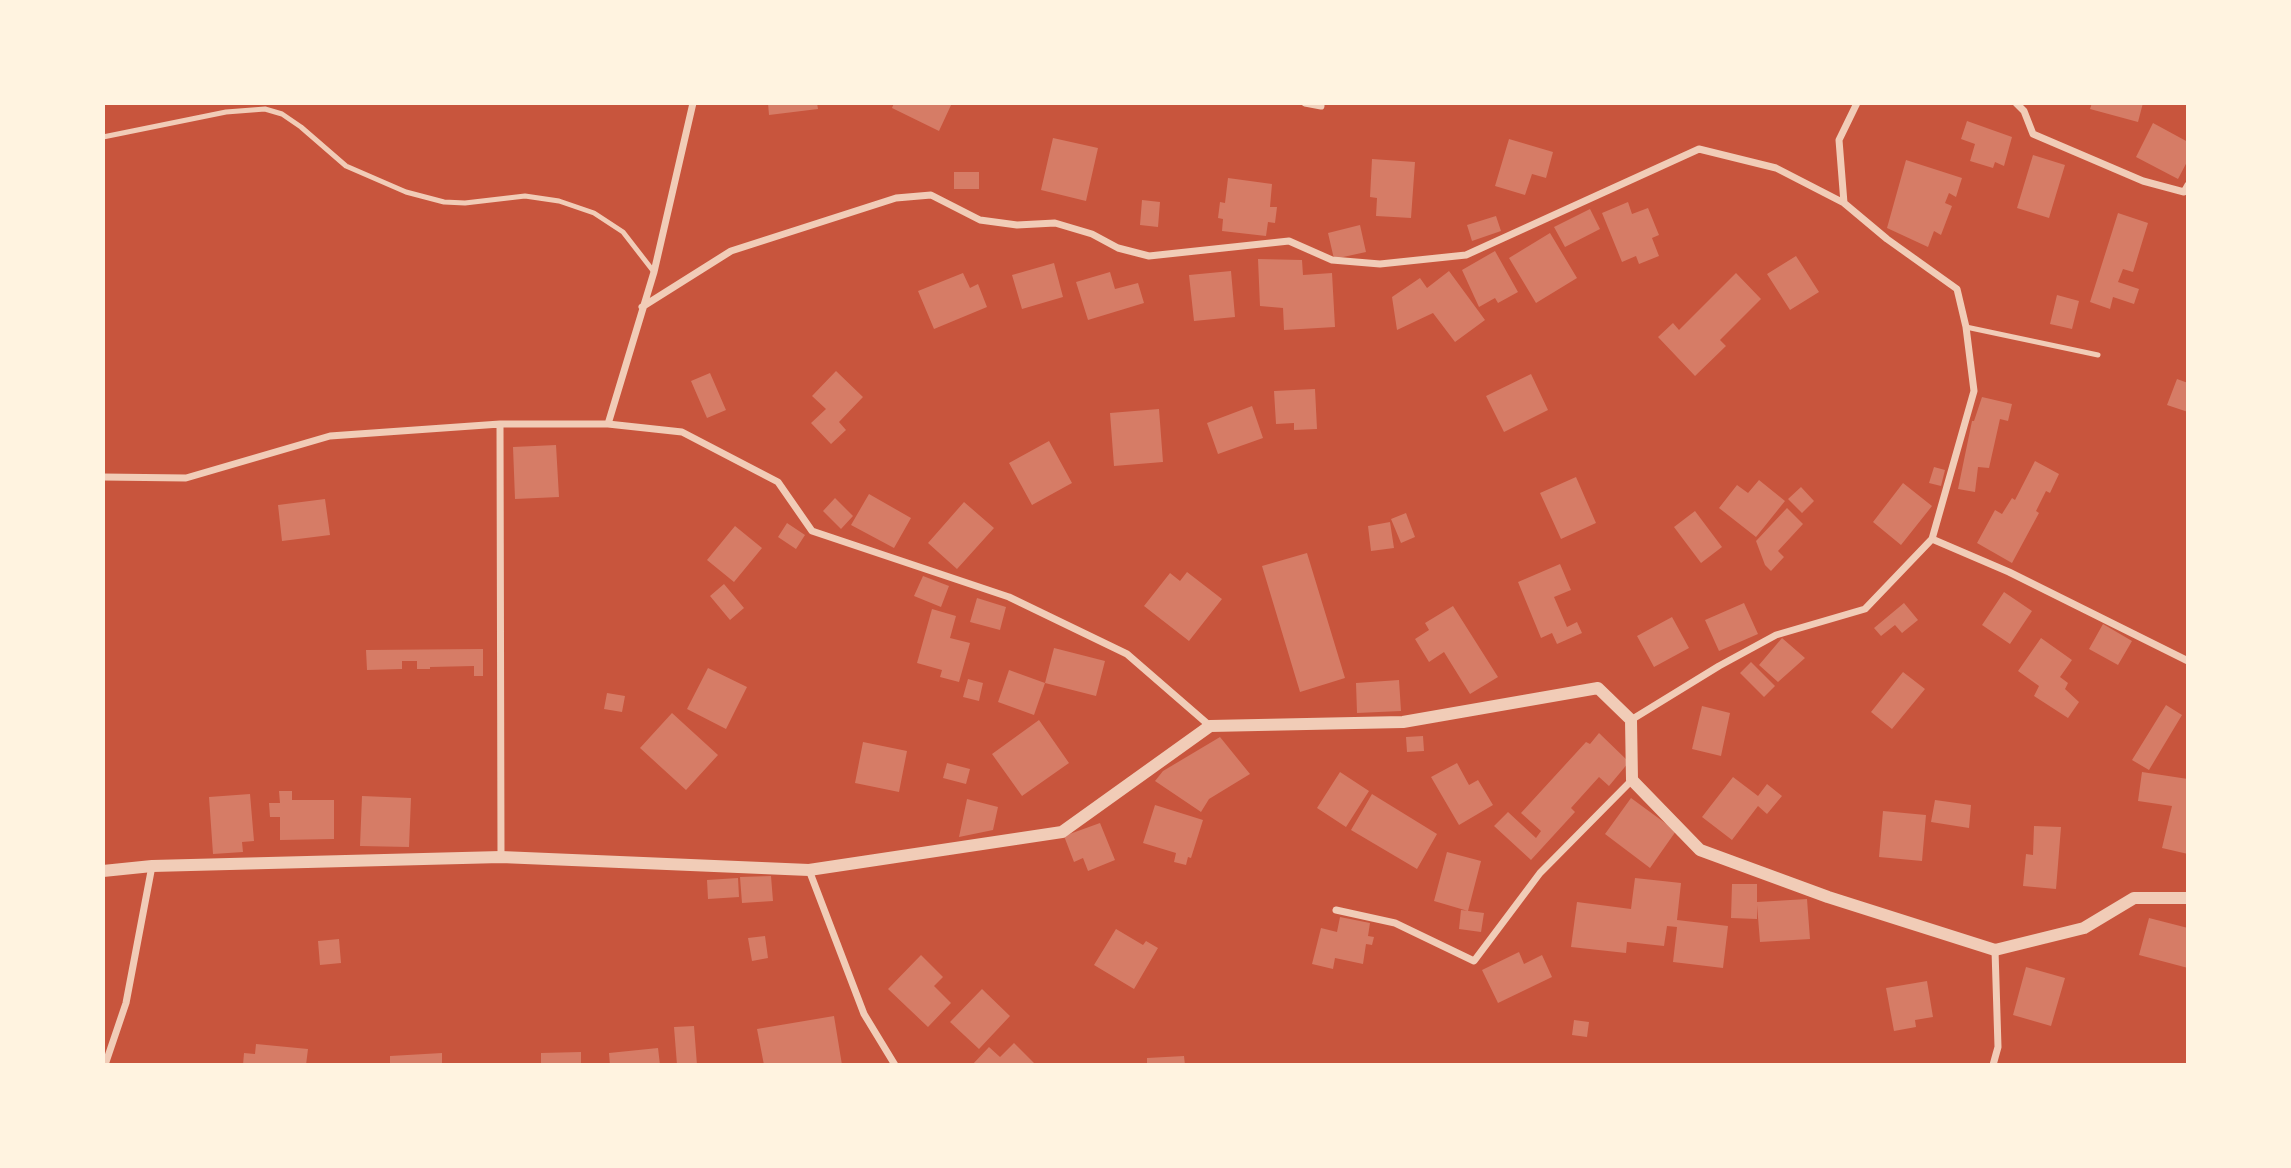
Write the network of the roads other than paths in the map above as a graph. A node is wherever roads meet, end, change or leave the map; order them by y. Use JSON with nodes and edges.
{"nodes":[{"id":1,"x":693,"y":103,"type":"edge"},
{"id":2,"x":1305,"y":103,"type":"edge"},
{"id":3,"x":1857,"y":103,"type":"edge"},
{"id":4,"x":2016,"y":103,"type":"edge"},
{"id":5,"x":1321,"y":106,"type":"dead end"},
{"id":6,"x":103,"y":137,"type":"edge"},
{"id":7,"x":2188,"y":185,"type":"edge"},
{"id":8,"x":1844,"y":203,"type":"junction"},
{"id":9,"x":654,"y":272,"type":"junction"},
{"id":10,"x":642,"y":307,"type":"junction"},
{"id":11,"x":1966,"y":327,"type":"junction"},
{"id":12,"x":2098,"y":355,"type":"dead end"},
{"id":13,"x":500,"y":424,"type":"junction"},
{"id":14,"x":608,"y":425,"type":"junction"},
{"id":15,"x":103,"y":477,"type":"edge"},
{"id":16,"x":1932,"y":539,"type":"junction"},
{"id":17,"x":2188,"y":661,"type":"edge"},
{"id":18,"x":1631,"y":720,"type":"junction"},
{"id":19,"x":1210,"y":726,"type":"junction"},
{"id":20,"x":1632,"y":780,"type":"junction"},
{"id":21,"x":501,"y":857,"type":"junction"},
{"id":22,"x":152,"y":866,"type":"junction"},
{"id":23,"x":809,"y":870,"type":"junction"},
{"id":24,"x":103,"y":871,"type":"edge"},
{"id":25,"x":2188,"y":898,"type":"edge"},
{"id":26,"x":1336,"y":910,"type":"dead end"},
{"id":27,"x":1995,"y":950,"type":"junction"},
{"id":28,"x":105,"y":1065,"type":"edge"},
{"id":29,"x":895,"y":1065,"type":"edge"},
{"id":30,"x":1993,"y":1065,"type":"edge"}],
"edges":[{"from":1,"to":9,"type":"street"},
{"from":2,"to":5,"type":"street"},
{"from":3,"to":8,"type":"street"},
{"from":4,"to":7,"type":"street"},
{"from":6,"to":9,"type":"lane"},
{"from":8,"to":10,"type":"street"},
{"from":8,"to":11,"type":"street"},
{"from":9,"to":10,"type":"street"},
{"from":10,"to":14,"type":"street"},
{"from":11,"to":12,"type":"lane"},
{"from":11,"to":16,"type":"street"},
{"from":13,"to":14,"type":"street"},
{"from":13,"to":15,"type":"street"},
{"from":13,"to":21,"type":"street"},
{"from":14,"to":19,"type":"street"},
{"from":16,"to":17,"type":"street"},
{"from":16,"to":18,"type":"street"},
{"from":18,"to":19,"type":"street"},
{"from":18,"to":20,"type":"street"},
{"from":19,"to":23,"type":"street"},
{"from":20,"to":26,"type":"street"},
{"from":20,"to":27,"type":"street"},
{"from":21,"to":22,"type":"street"},
{"from":21,"to":23,"type":"street"},
{"from":22,"to":24,"type":"street"},
{"from":22,"to":28,"type":"street"},
{"from":23,"to":29,"type":"street"},
{"from":25,"to":27,"type":"street"},
{"from":27,"to":30,"type":"street"}]}
